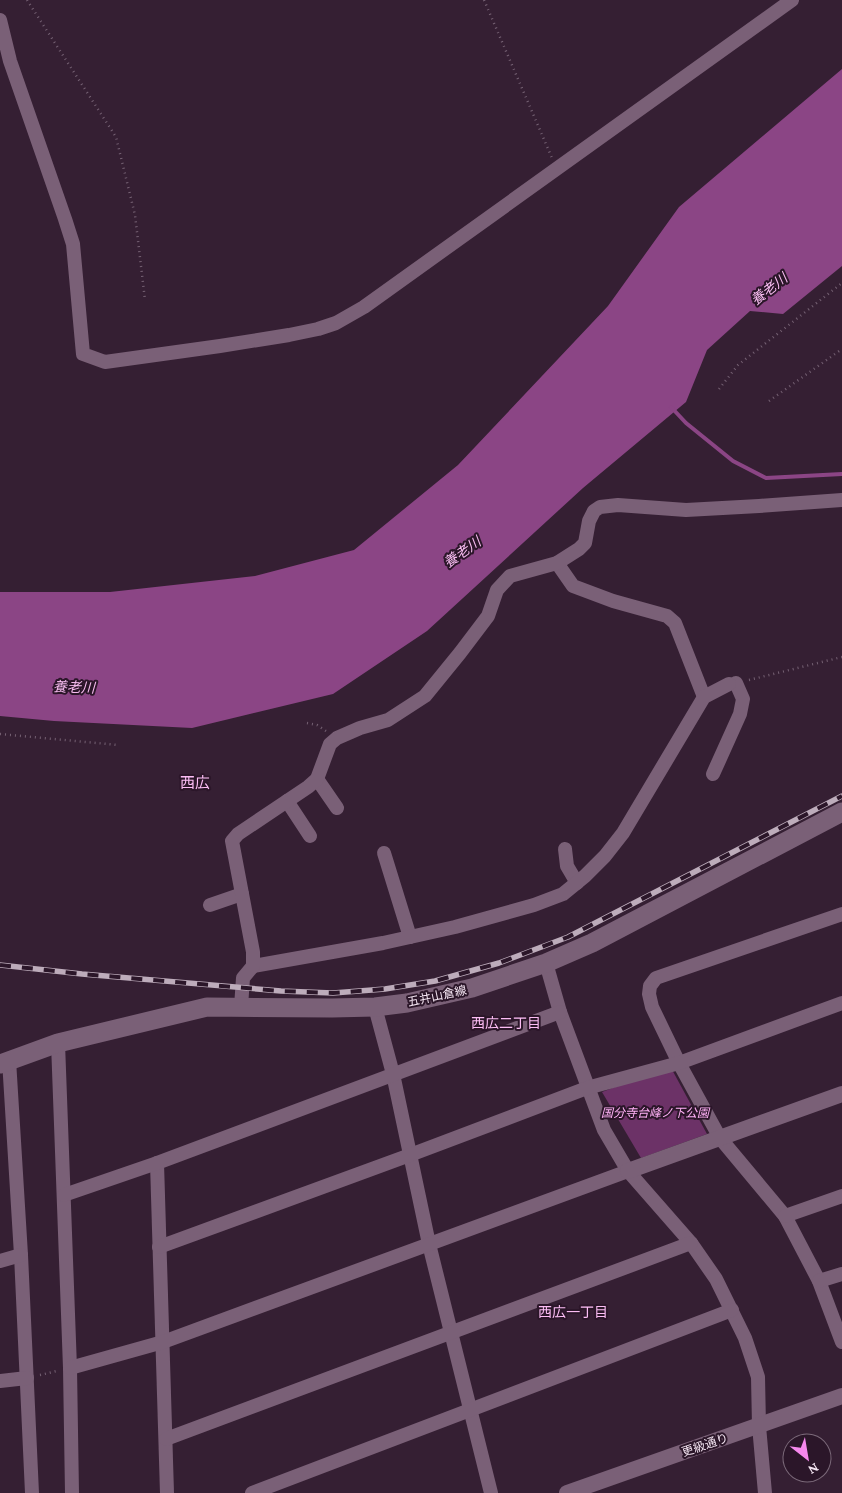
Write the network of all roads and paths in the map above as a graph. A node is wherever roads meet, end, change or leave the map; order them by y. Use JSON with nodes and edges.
{"nodes":[{"id":1,"x":27,"y":0,"type":"edge"},
{"id":2,"x":484,"y":0,"type":"edge"},
{"id":3,"x":792,"y":0,"type":"edge"},
{"id":4,"x":0,"y":20,"type":"edge"},
{"id":5,"x":556,"y":168,"type":"junction"},
{"id":6,"x":842,"y":283,"type":"edge"},
{"id":7,"x":145,"y":300,"type":"dead end"},
{"id":8,"x":842,"y":350,"type":"edge"},
{"id":9,"x":719,"y":389,"type":"dead end"},
{"id":10,"x":769,"y":401,"type":"dead end"},
{"id":11,"x":842,"y":500,"type":"edge"},
{"id":12,"x":557,"y":564,"type":"junction"},
{"id":13,"x":842,"y":657,"type":"edge"},
{"id":14,"x":733,"y":683,"type":"junction"},
{"id":15,"x":704,"y":697,"type":"junction"},
{"id":16,"x":307,"y":723,"type":"dead end"},
{"id":17,"x":0,"y":734,"type":"edge"},
{"id":18,"x":337,"y":738,"type":"junction"},
{"id":19,"x":118,"y":745,"type":"dead end"},
{"id":20,"x":713,"y":774,"type":"dead end"},
{"id":21,"x":317,"y":778,"type":"junction"},
{"id":22,"x":287,"y":801,"type":"junction"},
{"id":23,"x":338,"y":808,"type":"dead end"},
{"id":24,"x":842,"y":812,"type":"edge"},
{"id":25,"x":310,"y":836,"type":"dead end"},
{"id":26,"x":565,"y":849,"type":"dead end"},
{"id":27,"x":384,"y":853,"type":"dead end"},
{"id":28,"x":577,"y":883,"type":"junction"},
{"id":29,"x":242,"y":894,"type":"junction"},
{"id":30,"x":210,"y":905,"type":"dead end"},
{"id":31,"x":842,"y":914,"type":"edge"},
{"id":32,"x":410,"y":937,"type":"junction"},
{"id":33,"x":546,"y":963,"type":"junction"},
{"id":34,"x":253,"y":966,"type":"junction"},
{"id":35,"x":842,"y":1003,"type":"edge"},
{"id":36,"x":241,"y":1007,"type":"junction"},
{"id":37,"x":374,"y":1007,"type":"junction"},
{"id":38,"x":560,"y":1012,"type":"junction"},
{"id":39,"x":58,"y":1043,"type":"junction"},
{"id":40,"x":5,"y":1062,"type":"edge"},
{"id":41,"x":679,"y":1062,"type":"junction"},
{"id":42,"x":392,"y":1074,"type":"junction"},
{"id":43,"x":588,"y":1088,"type":"junction"},
{"id":44,"x":842,"y":1094,"type":"edge"},
{"id":45,"x":720,"y":1138,"type":"junction"},
{"id":46,"x":410,"y":1156,"type":"junction"},
{"id":47,"x":157,"y":1163,"type":"junction"},
{"id":48,"x":628,"y":1171,"type":"junction"},
{"id":49,"x":64,"y":1195,"type":"junction"},
{"id":50,"x":842,"y":1196,"type":"edge"},
{"id":51,"x":786,"y":1216,"type":"junction"},
{"id":52,"x":691,"y":1243,"type":"junction"},
{"id":53,"x":429,"y":1244,"type":"junction"},
{"id":54,"x":159,"y":1246,"type":"junction"},
{"id":55,"x":22,"y":1255,"type":"junction"},
{"id":56,"x":0,"y":1261,"type":"edge"},
{"id":57,"x":842,"y":1274,"type":"edge"},
{"id":58,"x":819,"y":1281,"type":"junction"},
{"id":59,"x":732,"y":1310,"type":"junction"},
{"id":60,"x":451,"y":1333,"type":"junction"},
{"id":61,"x":162,"y":1342,"type":"junction"},
{"id":62,"x":842,"y":1342,"type":"edge"},
{"id":63,"x":70,"y":1368,"type":"junction"},
{"id":64,"x":27,"y":1378,"type":"junction"},
{"id":65,"x":0,"y":1381,"type":"edge"},
{"id":66,"x":842,"y":1396,"type":"edge"},
{"id":67,"x":471,"y":1410,"type":"junction"},
{"id":68,"x":759,"y":1426,"type":"junction"},
{"id":69,"x":166,"y":1440,"type":"junction"},
{"id":70,"x":32,"y":1493,"type":"edge"},
{"id":71,"x":72,"y":1493,"type":"edge"},
{"id":72,"x":167,"y":1493,"type":"edge"},
{"id":73,"x":252,"y":1493,"type":"edge"},
{"id":74,"x":491,"y":1493,"type":"edge"},
{"id":75,"x":567,"y":1493,"type":"edge"},
{"id":76,"x":765,"y":1493,"type":"edge"}],
"edges":[{"from":1,"to":7,"type":"path"},
{"from":2,"to":5,"type":"path"},
{"from":3,"to":5,"type":"street"},
{"from":4,"to":5,"type":"street"},
{"from":6,"to":9,"type":"path"},
{"from":8,"to":10,"type":"path"},
{"from":11,"to":12,"type":"street"},
{"from":12,"to":15,"type":"street"},
{"from":12,"to":18,"type":"street"},
{"from":13,"to":14,"type":"path"},
{"from":14,"to":15,"type":"street"},
{"from":14,"to":20,"type":"street"},
{"from":15,"to":28,"type":"street"},
{"from":16,"to":18,"type":"path"},
{"from":17,"to":19,"type":"path"},
{"from":18,"to":21,"type":"street"},
{"from":21,"to":22,"type":"street"},
{"from":21,"to":23,"type":"street"},
{"from":22,"to":25,"type":"street"},
{"from":22,"to":29,"type":"street"},
{"from":24,"to":33,"type":"main road","name":"五井山倉線"},
{"from":26,"to":28,"type":"street"},
{"from":27,"to":32,"type":"street"},
{"from":28,"to":32,"type":"street"},
{"from":29,"to":30,"type":"street"},
{"from":29,"to":34,"type":"street"},
{"from":31,"to":41,"type":"street"},
{"from":32,"to":34,"type":"street"},
{"from":33,"to":37,"type":"main road","name":"五井山倉線"},
{"from":33,"to":38,"type":"street"},
{"from":34,"to":36,"type":"street"},
{"from":35,"to":41,"type":"street"},
{"from":36,"to":37,"type":"main road","name":"五井山倉線"},
{"from":36,"to":39,"type":"main road","name":"五井山倉線"},
{"from":37,"to":42,"type":"street"},
{"from":38,"to":42,"type":"street"},
{"from":38,"to":43,"type":"street"},
{"from":39,"to":40,"type":"main road","name":"五井山倉線"},
{"from":39,"to":49,"type":"street"},
{"from":40,"to":55,"type":"street"},
{"from":41,"to":43,"type":"street"},
{"from":41,"to":45,"type":"street"},
{"from":42,"to":46,"type":"street"},
{"from":42,"to":47,"type":"street"},
{"from":43,"to":46,"type":"street"},
{"from":43,"to":48,"type":"street"},
{"from":44,"to":45,"type":"street"},
{"from":45,"to":48,"type":"street"},
{"from":45,"to":51,"type":"street"},
{"from":46,"to":53,"type":"street"},
{"from":46,"to":54,"type":"street"},
{"from":47,"to":49,"type":"street"},
{"from":47,"to":54,"type":"street"},
{"from":48,"to":52,"type":"street"},
{"from":48,"to":53,"type":"street"},
{"from":49,"to":63,"type":"street"},
{"from":50,"to":51,"type":"street"},
{"from":51,"to":58,"type":"street"},
{"from":52,"to":59,"type":"street"},
{"from":52,"to":60,"type":"street"},
{"from":53,"to":60,"type":"street"},
{"from":53,"to":61,"type":"street"},
{"from":54,"to":61,"type":"street"},
{"from":55,"to":56,"type":"street"},
{"from":55,"to":64,"type":"street"},
{"from":57,"to":58,"type":"street"},
{"from":58,"to":62,"type":"street"},
{"from":59,"to":67,"type":"street"},
{"from":59,"to":68,"type":"street"},
{"from":60,"to":67,"type":"street"},
{"from":60,"to":69,"type":"street"},
{"from":61,"to":63,"type":"street"},
{"from":61,"to":69,"type":"street"},
{"from":63,"to":64,"type":"path"},
{"from":63,"to":71,"type":"street"},
{"from":64,"to":65,"type":"street"},
{"from":64,"to":70,"type":"street"},
{"from":66,"to":68,"type":"street","name":"更級通り"},
{"from":67,"to":73,"type":"street"},
{"from":67,"to":74,"type":"street"},
{"from":68,"to":75,"type":"street","name":"更級通り"},
{"from":68,"to":76,"type":"street"},
{"from":69,"to":72,"type":"street"}]}
